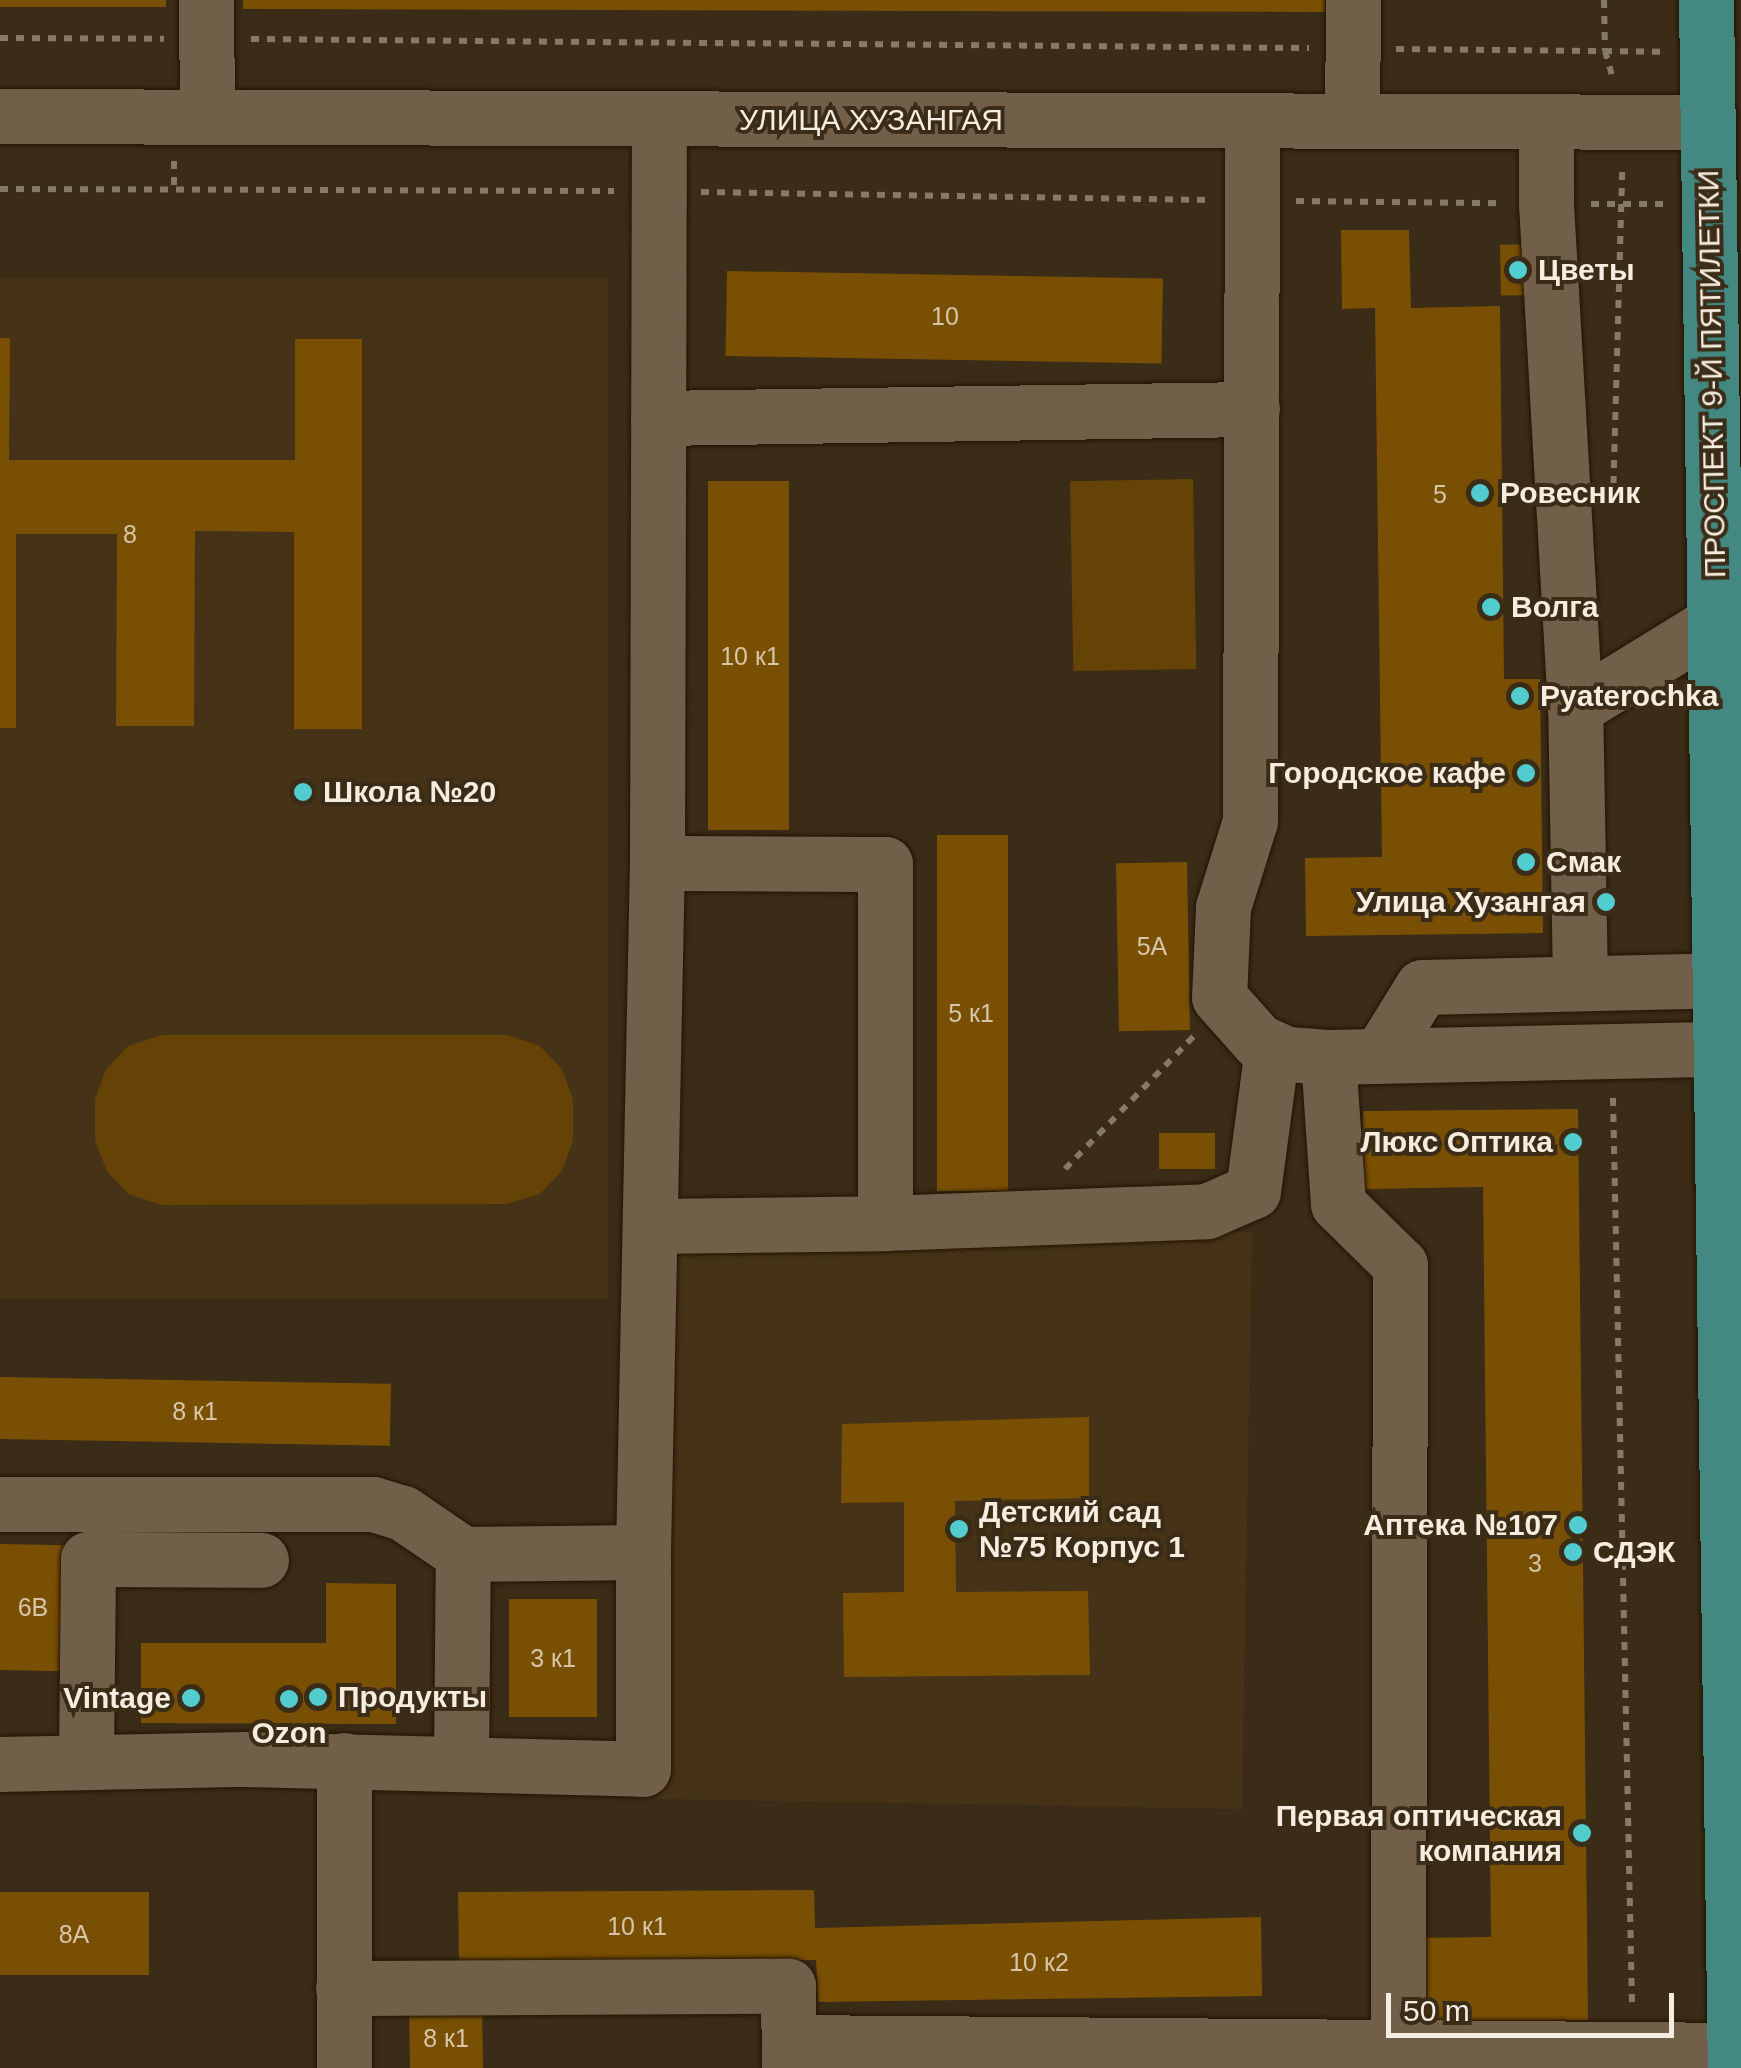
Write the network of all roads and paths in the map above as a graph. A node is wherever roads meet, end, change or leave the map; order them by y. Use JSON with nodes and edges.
{"nodes":[{"id":1,"x":1604,"y":0,"type":"edge"},
{"id":2,"x":1706,"y":0,"type":"edge"},
{"id":3,"x":206,"y":20,"type":"edge"},
{"id":4,"x":1353,"y":24,"type":"edge"},
{"id":5,"x":0,"y":38,"type":"edge"},
{"id":6,"x":1605,"y":50,"type":"junction"},
{"id":7,"x":1666,"y":52,"type":"dead end"},
{"id":8,"x":1615,"y":84,"type":"dead end"},
{"id":9,"x":0,"y":116,"type":"edge"},
{"id":10,"x":207,"y":116,"type":"junction"},
{"id":11,"x":659,"y":119,"type":"junction"},
{"id":12,"x":1352,"y":120,"type":"junction"},
{"id":13,"x":1546,"y":121,"type":"junction"},
{"id":14,"x":1252,"y":122,"type":"junction"},
{"id":15,"x":1725,"y":122,"type":"edge"},
{"id":16,"x":0,"y":189,"type":"edge"},
{"id":17,"x":660,"y":191,"type":"junction"},
{"id":18,"x":1252,"y":200,"type":"junction"},
{"id":19,"x":1546,"y":204,"type":"junction"},
{"id":20,"x":1666,"y":204,"type":"dead end"},
{"id":21,"x":1252,"y":409,"type":"junction"},
{"id":22,"x":658,"y":418,"type":"junction"},
{"id":23,"x":1715,"y":622,"type":"junction"},
{"id":24,"x":1575,"y":708,"type":"junction"},
{"id":25,"x":657,"y":863,"type":"junction"},
{"id":26,"x":1720,"y":980,"type":"junction"},
{"id":27,"x":1580,"y":983,"type":"junction"},
{"id":28,"x":1224,"y":1005,"type":"junction"},
{"id":29,"x":1272,"y":1048,"type":"junction"},
{"id":30,"x":1720,"y":1049,"type":"junction"},
{"id":31,"x":1354,"y":1056,"type":"junction"},
{"id":32,"x":1017,"y":1218,"type":"junction"},
{"id":33,"x":884,"y":1224,"type":"junction"},
{"id":34,"x":650,"y":1226,"type":"junction"},
{"id":35,"x":0,"y":1504,"type":"edge"},
{"id":36,"x":643,"y":1552,"type":"junction"},
{"id":37,"x":463,"y":1554,"type":"junction"},
{"id":38,"x":261,"y":1560,"type":"dead end"},
{"id":39,"x":86,"y":1760,"type":"junction"},
{"id":40,"x":344,"y":1760,"type":"junction"},
{"id":41,"x":0,"y":1764,"type":"edge"},
{"id":42,"x":461,"y":1764,"type":"junction"},
{"id":43,"x":343,"y":1988,"type":"junction"},
{"id":44,"x":1363,"y":2053,"type":"edge"},
{"id":45,"x":789,"y":2055,"type":"edge"},
{"id":46,"x":1735,"y":2059,"type":"edge"},
{"id":47,"x":344,"y":2068,"type":"edge"}],
"edges":[{"from":1,"to":6,"type":"path"},
{"from":2,"to":15,"type":"main road","name":"ПРОСПЕКТ 9-Й ПЯТИЛЕТКИ"},
{"from":3,"to":4,"type":"path"},
{"from":3,"to":5,"type":"path"},
{"from":3,"to":10,"type":"street"},
{"from":4,"to":6,"type":"path"},
{"from":4,"to":12,"type":"street"},
{"from":6,"to":7,"type":"path"},
{"from":6,"to":8,"type":"path"},
{"from":9,"to":10,"type":"street","name":"УЛИЦА ХУЗАНГАЯ"},
{"from":10,"to":11,"type":"street","name":"УЛИЦА ХУЗАНГАЯ"},
{"from":11,"to":14,"type":"street","name":"УЛИЦА ХУЗАНГАЯ"},
{"from":11,"to":17,"type":"street"},
{"from":12,"to":13,"type":"street","name":"УЛИЦА ХУЗАНГАЯ"},
{"from":12,"to":14,"type":"street","name":"УЛИЦА ХУЗАНГАЯ"},
{"from":13,"to":15,"type":"street","name":"УЛИЦА ХУЗАНГАЯ"},
{"from":13,"to":19,"type":"street"},
{"from":14,"to":18,"type":"street"},
{"from":15,"to":23,"type":"main road","name":"ПРОСПЕКТ 9-Й ПЯТИЛЕТКИ"},
{"from":16,"to":17,"type":"path"},
{"from":17,"to":18,"type":"path"},
{"from":17,"to":22,"type":"street"},
{"from":18,"to":19,"type":"path"},
{"from":18,"to":21,"type":"street"},
{"from":19,"to":20,"type":"path"},
{"from":19,"to":24,"type":"street"},
{"from":21,"to":22,"type":"street"},
{"from":21,"to":28,"type":"street"},
{"from":22,"to":25,"type":"street"},
{"from":23,"to":24,"type":"street"},
{"from":23,"to":26,"type":"main road","name":"ПРОСПЕКТ 9-Й ПЯТИЛЕТКИ"},
{"from":24,"to":27,"type":"street"},
{"from":25,"to":33,"type":"street"},
{"from":25,"to":34,"type":"street"},
{"from":26,"to":27,"type":"street"},
{"from":26,"to":30,"type":"main road","name":"ПРОСПЕКТ 9-Й ПЯТИЛЕТКИ"},
{"from":27,"to":31,"type":"street"},
{"from":28,"to":29,"type":"street"},
{"from":28,"to":32,"type":"path"},
{"from":29,"to":31,"type":"street"},
{"from":29,"to":32,"type":"street"},
{"from":30,"to":31,"type":"street"},
{"from":30,"to":46,"type":"main road","name":"ПРОСПЕКТ 9-Й ПЯТИЛЕТКИ"},
{"from":31,"to":44,"type":"street"},
{"from":32,"to":33,"type":"street"},
{"from":33,"to":34,"type":"street"},
{"from":34,"to":36,"type":"street"},
{"from":35,"to":37,"type":"street"},
{"from":36,"to":37,"type":"street"},
{"from":36,"to":42,"type":"street"},
{"from":37,"to":42,"type":"street"},
{"from":38,"to":39,"type":"street"},
{"from":39,"to":40,"type":"street"},
{"from":39,"to":41,"type":"street"},
{"from":40,"to":42,"type":"street"},
{"from":40,"to":43,"type":"street"},
{"from":43,"to":45,"type":"street"},
{"from":43,"to":47,"type":"street"},
{"from":44,"to":45,"type":"street"},
{"from":44,"to":46,"type":"street"}]}
